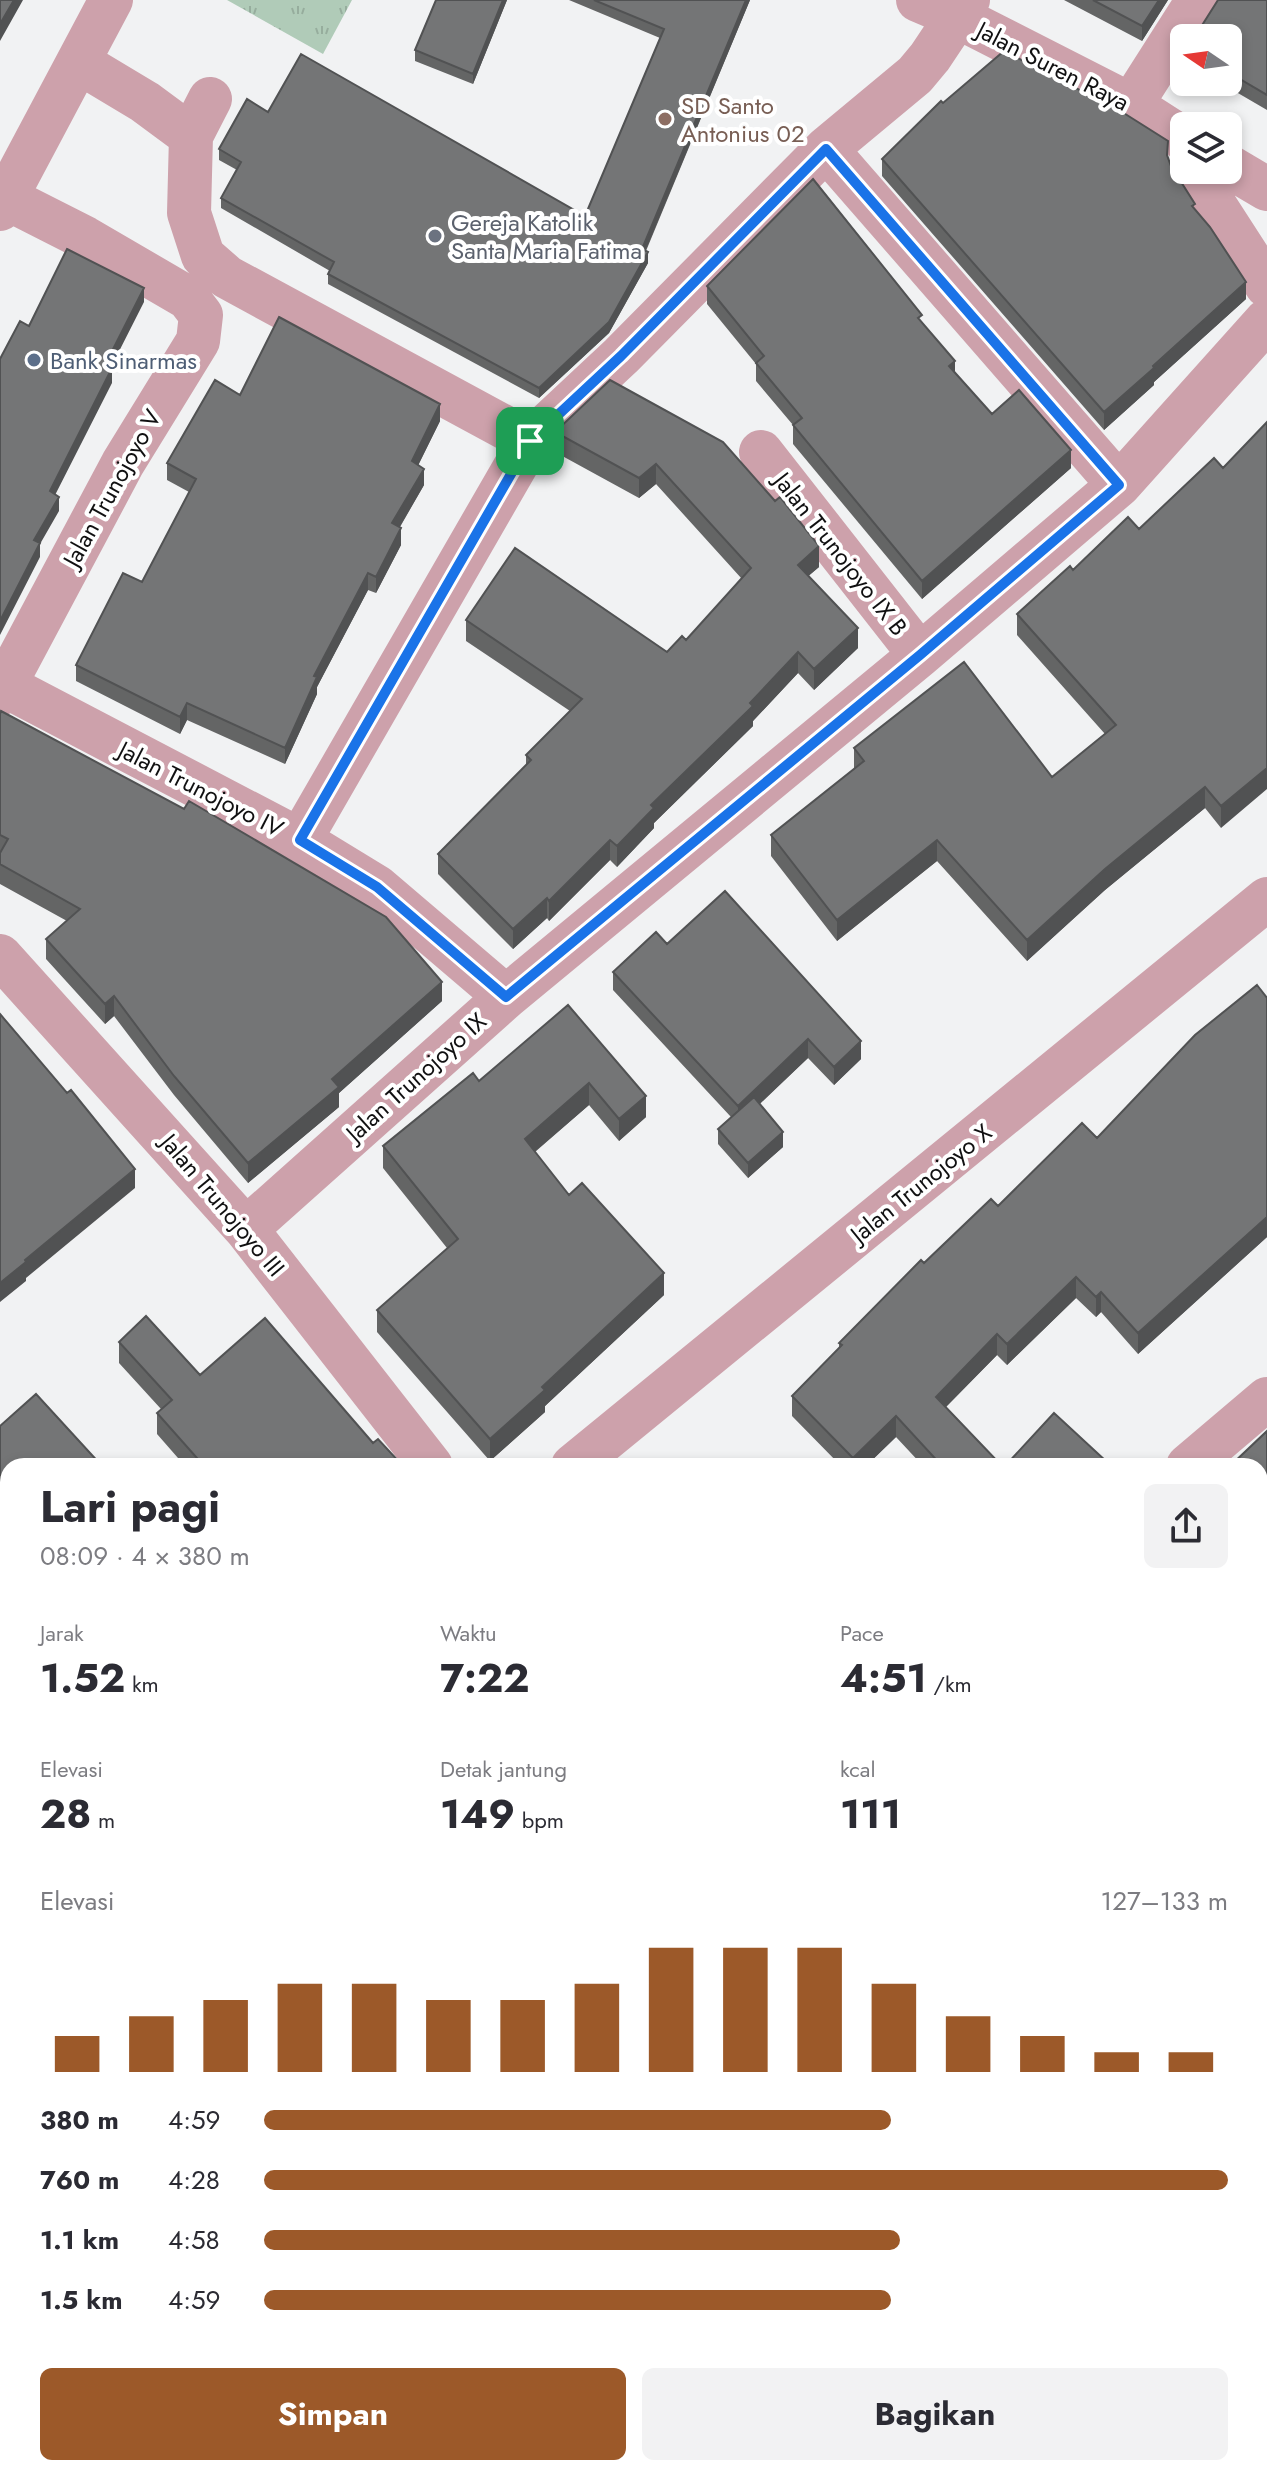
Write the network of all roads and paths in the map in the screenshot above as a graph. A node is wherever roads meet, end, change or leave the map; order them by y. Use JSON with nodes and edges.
{"nodes":[{"id":1,"x":111,"y":0,"type":"edge"},
{"id":2,"x":918,"y":0,"type":"edge"},
{"id":3,"x":1198,"y":0,"type":"edge"},
{"id":4,"x":963,"y":9,"type":"edge"},
{"id":5,"x":80,"y":63,"type":"junction"},
{"id":6,"x":1131,"y":105,"type":"junction"},
{"id":7,"x":1170,"y":137,"type":"edge"},
{"id":8,"x":826,"y":149,"type":"junction"},
{"id":9,"x":13,"y":151,"type":"edge"},
{"id":10,"x":1242,"y":174,"type":"edge"},
{"id":11,"x":1205,"y":184,"type":"edge"},
{"id":12,"x":1267,"y":189,"type":"edge"},
{"id":13,"x":3,"y":203,"type":"edge"},
{"id":14,"x":1267,"y":286,"type":"edge"},
{"id":15,"x":1267,"y":320,"type":"edge"},
{"id":16,"x":530,"y":441,"type":"junction"},
{"id":17,"x":761,"y":452,"type":"dead end"},
{"id":18,"x":1119,"y":485,"type":"junction"},
{"id":19,"x":920,"y":655,"type":"junction"},
{"id":20,"x":2,"y":687,"type":"edge"},
{"id":21,"x":300,"y":840,"type":"junction"},
{"id":22,"x":1263,"y":911,"type":"edge"},
{"id":23,"x":0,"y":956,"type":"edge"},
{"id":24,"x":506,"y":997,"type":"junction"},
{"id":25,"x":246,"y":1229,"type":"junction"},
{"id":26,"x":1267,"y":1399,"type":"edge"},
{"id":27,"x":425,"y":1458,"type":"edge"},
{"id":28,"x":583,"y":1458,"type":"edge"},
{"id":29,"x":1197,"y":1458,"type":"edge"}],
"edges":[{"from":1,"to":5,"type":"street"},
{"from":2,"to":4,"type":"street","name":"Jalan Suren Raya"},
{"from":3,"to":6,"type":"street"},
{"from":4,"to":6,"type":"street","name":"Jalan Suren Raya"},
{"from":4,"to":8,"type":"street"},
{"from":5,"to":9,"type":"street"},
{"from":5,"to":16,"type":"street"},
{"from":6,"to":7,"type":"street","name":"Jalan Suren Raya"},
{"from":8,"to":16,"type":"street"},
{"from":8,"to":18,"type":"street"},
{"from":9,"to":13,"type":"street"},
{"from":10,"to":12,"type":"street"},
{"from":11,"to":14,"type":"street"},
{"from":13,"to":20,"type":"street","name":"Jalan Trunojoyo V"},
{"from":15,"to":18,"type":"street","name":"Jalan Trunojoyo IX"},
{"from":16,"to":21,"type":"street"},
{"from":17,"to":19,"type":"street","name":"Jalan Trunojoyo IX B"},
{"from":18,"to":19,"type":"street","name":"Jalan Trunojoyo IX"},
{"from":19,"to":24,"type":"street","name":"Jalan Trunojoyo IX"},
{"from":20,"to":21,"type":"street","name":"Jalan Trunojoyo IV"},
{"from":21,"to":24,"type":"street","name":"Jalan Trunojoyo IV"},
{"from":22,"to":28,"type":"street","name":"Jalan Trunojoyo X"},
{"from":23,"to":25,"type":"street","name":"Jalan Trunojoyo III"},
{"from":24,"to":25,"type":"street","name":"Jalan Trunojoyo IX"},
{"from":25,"to":27,"type":"street","name":"Jalan Trunojoyo III"},
{"from":26,"to":29,"type":"street"}]}
